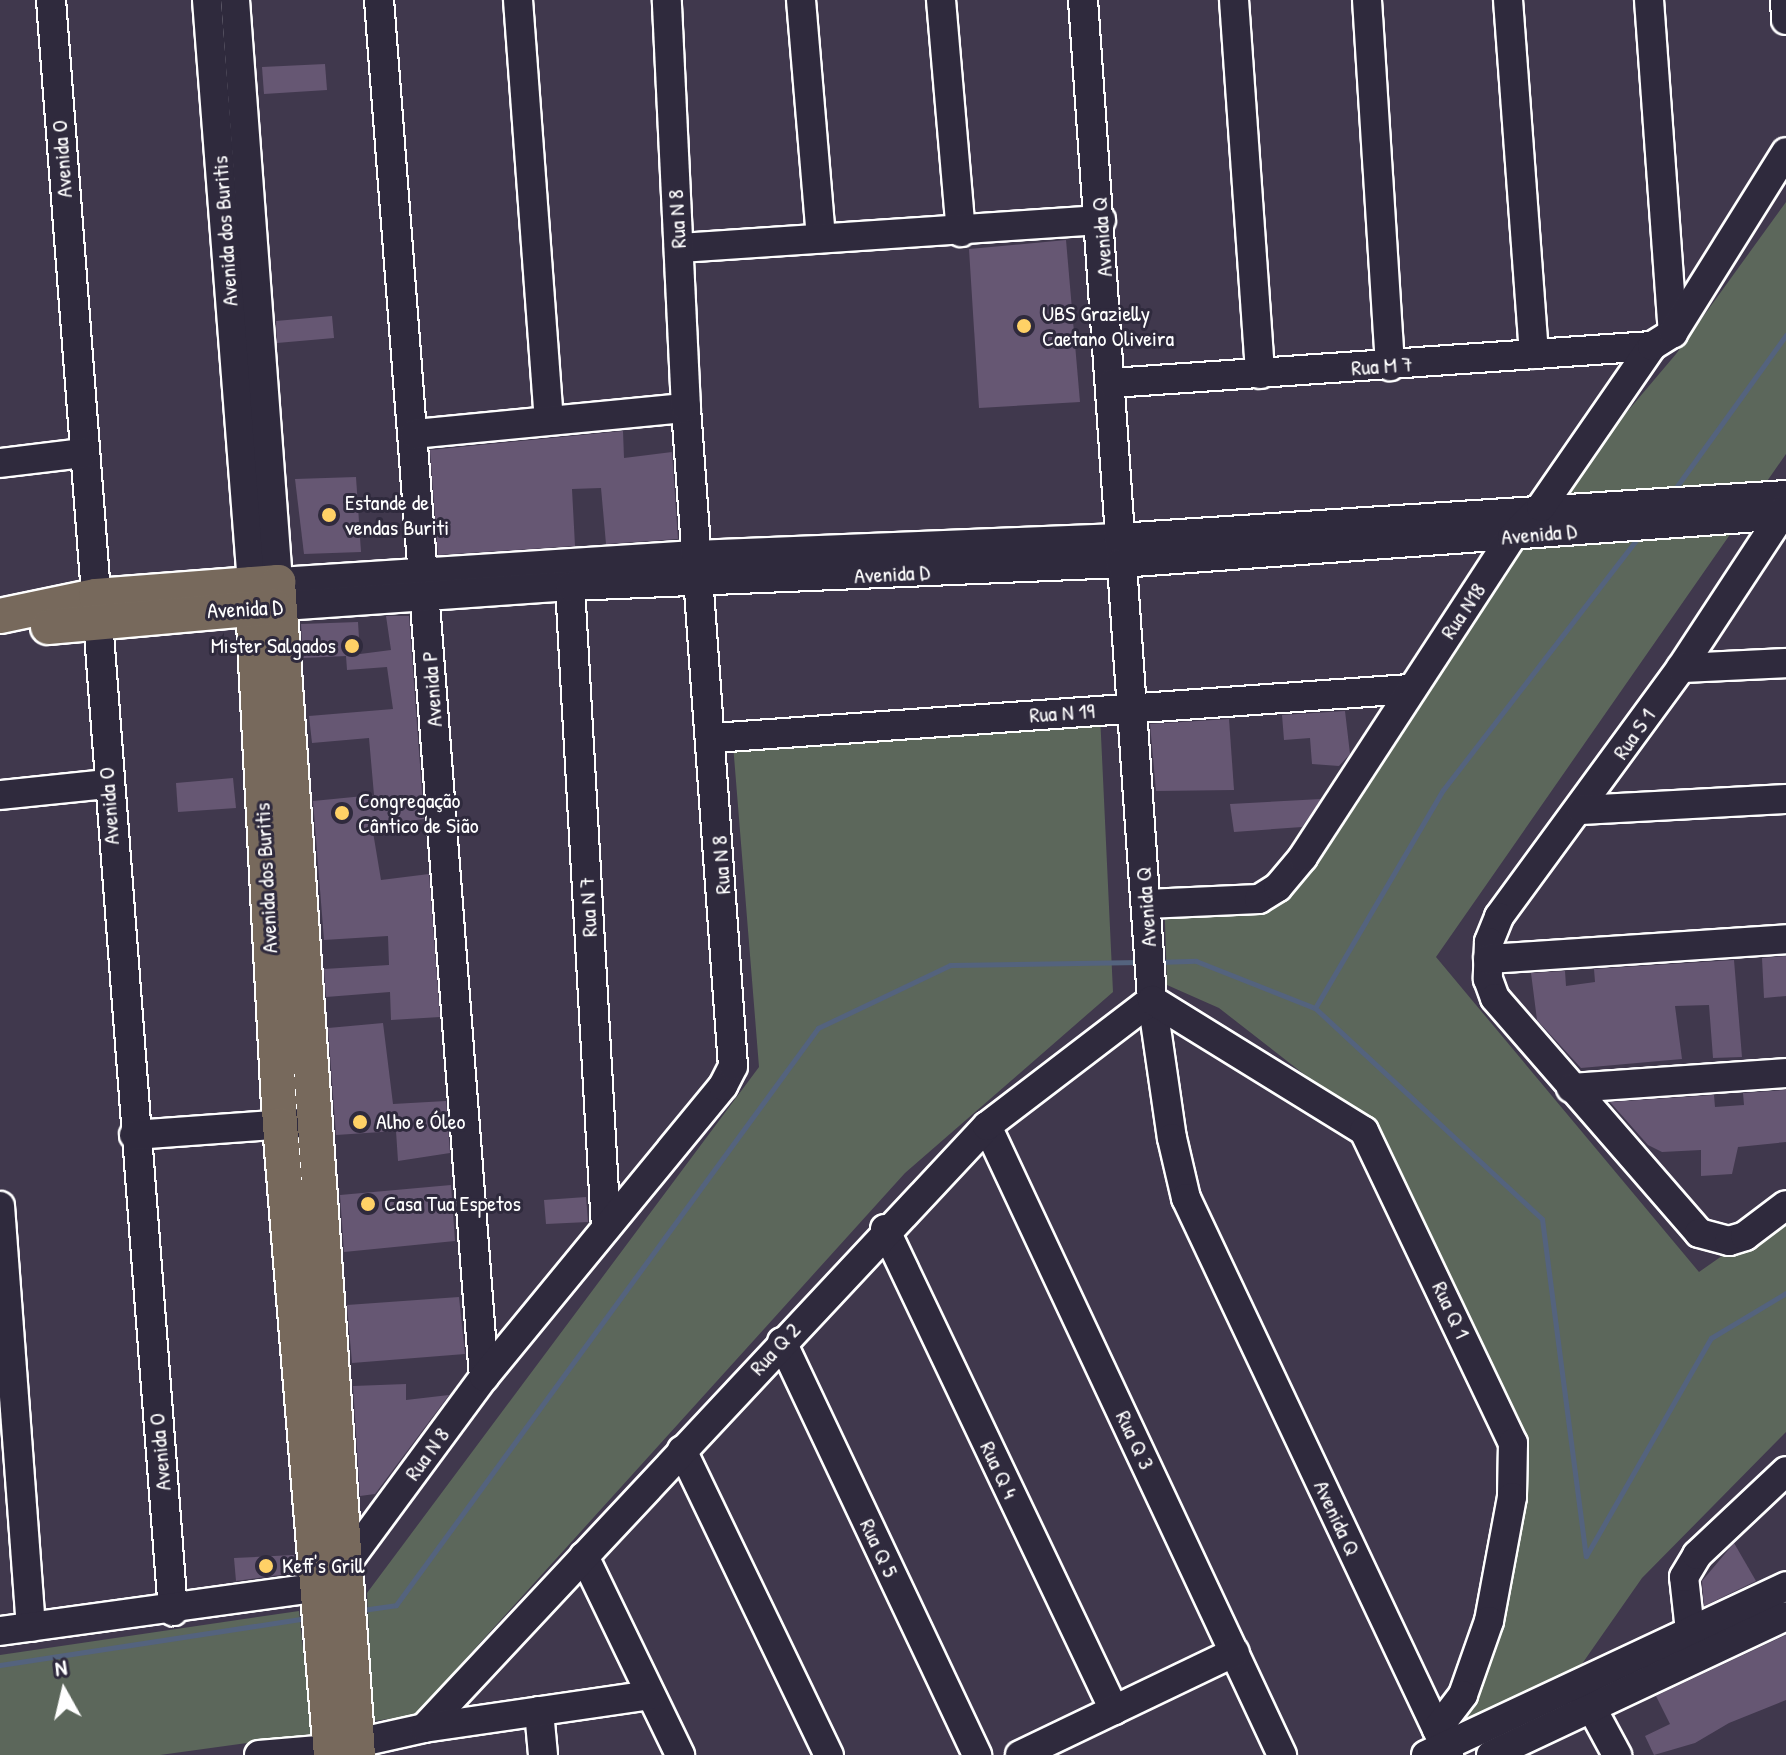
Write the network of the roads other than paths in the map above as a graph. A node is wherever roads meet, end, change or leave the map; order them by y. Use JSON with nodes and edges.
{"nodes":[{"id":1,"x":51,"y":0,"type":"edge"},
{"id":2,"x":207,"y":0,"type":"edge"},
{"id":3,"x":235,"y":0,"type":"edge"},
{"id":4,"x":379,"y":0,"type":"edge"},
{"id":5,"x":518,"y":0,"type":"edge"},
{"id":6,"x":667,"y":0,"type":"edge"},
{"id":7,"x":801,"y":0,"type":"edge"},
{"id":8,"x":941,"y":0,"type":"edge"},
{"id":9,"x":1083,"y":0,"type":"edge"},
{"id":10,"x":1234,"y":0,"type":"edge"},
{"id":11,"x":1367,"y":0,"type":"edge"},
{"id":12,"x":1508,"y":0,"type":"edge"},
{"id":13,"x":1649,"y":0,"type":"edge"},
{"id":14,"x":1785,"y":0,"type":"edge"},
{"id":15,"x":1786,"y":20,"type":"edge"},
{"id":16,"x":1786,"y":152,"type":"edge"},
{"id":17,"x":1101,"y":220,"type":"junction"},
{"id":18,"x":961,"y":232,"type":"junction"},
{"id":19,"x":821,"y":238,"type":"junction"},
{"id":20,"x":679,"y":248,"type":"junction"},
{"id":21,"x":1663,"y":339,"type":"junction"},
{"id":22,"x":1534,"y":354,"type":"junction"},
{"id":23,"x":1390,"y":366,"type":"junction"},
{"id":24,"x":1260,"y":374,"type":"junction"},
{"id":25,"x":1112,"y":383,"type":"junction"},
{"id":26,"x":686,"y":408,"type":"junction"},
{"id":27,"x":549,"y":420,"type":"junction"},
{"id":28,"x":414,"y":434,"type":"junction"},
{"id":29,"x":83,"y":453,"type":"junction"},
{"id":30,"x":0,"y":463,"type":"edge"},
{"id":31,"x":1541,"y":507,"type":"junction"},
{"id":32,"x":1784,"y":508,"type":"edge"},
{"id":33,"x":1652,"y":513,"type":"junction"},
{"id":34,"x":1512,"y":537,"type":"junction"},
{"id":35,"x":1119,"y":551,"type":"junction"},
{"id":36,"x":698,"y":569,"type":"junction"},
{"id":37,"x":424,"y":586,"type":"junction"},
{"id":38,"x":570,"y":586,"type":"junction"},
{"id":39,"x":266,"y":595,"type":"junction"},
{"id":40,"x":97,"y":608,"type":"junction"},
{"id":41,"x":0,"y":616,"type":"edge"},
{"id":42,"x":0,"y":638,"type":"edge"},
{"id":43,"x":1786,"y":663,"type":"edge"},
{"id":44,"x":1681,"y":668,"type":"junction"},
{"id":45,"x":1411,"y":689,"type":"junction"},
{"id":46,"x":1133,"y":708,"type":"junction"},
{"id":47,"x":713,"y":738,"type":"junction"},
{"id":48,"x":107,"y":784,"type":"junction"},
{"id":49,"x":0,"y":795,"type":"edge"},
{"id":50,"x":1786,"y":799,"type":"edge"},
{"id":51,"x":1581,"y":810,"type":"junction"},
{"id":52,"x":1146,"y":904,"type":"junction"},
{"id":53,"x":1786,"y":939,"type":"edge"},
{"id":54,"x":1488,"y":959,"type":"junction"},
{"id":55,"x":1151,"y":974,"type":"junction"},
{"id":56,"x":1786,"y":1073,"type":"edge"},
{"id":57,"x":1571,"y":1088,"type":"junction"},
{"id":58,"x":318,"y":1121,"type":"junction"},
{"id":59,"x":280,"y":1125,"type":"junction"},
{"id":60,"x":987,"y":1126,"type":"junction"},
{"id":61,"x":134,"y":1135,"type":"junction"},
{"id":62,"x":1786,"y":1205,"type":"edge"},
{"id":63,"x":0,"y":1206,"type":"edge"},
{"id":64,"x":606,"y":1227,"type":"junction"},
{"id":65,"x":885,"y":1229,"type":"junction"},
{"id":66,"x":782,"y":1342,"type":"junction"},
{"id":67,"x":484,"y":1377,"type":"junction"},
{"id":68,"x":682,"y":1450,"type":"junction"},
{"id":69,"x":1786,"y":1471,"type":"edge"},
{"id":70,"x":584,"y":1556,"type":"junction"},
{"id":71,"x":346,"y":1564,"type":"junction"},
{"id":72,"x":1786,"y":1586,"type":"edge"},
{"id":73,"x":332,"y":1608,"type":"junction"},
{"id":74,"x":173,"y":1611,"type":"junction"},
{"id":75,"x":1786,"y":1616,"type":"edge"},
{"id":76,"x":31,"y":1627,"type":"junction"},
{"id":77,"x":0,"y":1631,"type":"edge"},
{"id":78,"x":1696,"y":1643,"type":"junction"},
{"id":79,"x":1235,"y":1652,"type":"junction"},
{"id":80,"x":1578,"y":1683,"type":"junction"},
{"id":81,"x":650,"y":1695,"type":"junction"},
{"id":82,"x":1593,"y":1708,"type":"junction"},
{"id":83,"x":1114,"y":1710,"type":"junction"},
{"id":84,"x":539,"y":1711,"type":"junction"},
{"id":85,"x":424,"y":1728,"type":"junction"},
{"id":86,"x":1439,"y":1746,"type":"edge"},
{"id":87,"x":344,"y":1751,"type":"edge"},
{"id":88,"x":259,"y":1755,"type":"edge"},
{"id":89,"x":543,"y":1755,"type":"edge"},
{"id":90,"x":680,"y":1755,"type":"edge"},
{"id":91,"x":829,"y":1755,"type":"edge"},
{"id":92,"x":977,"y":1755,"type":"edge"},
{"id":93,"x":1020,"y":1755,"type":"edge"},
{"id":94,"x":1282,"y":1755,"type":"edge"},
{"id":95,"x":1491,"y":1755,"type":"edge"},
{"id":96,"x":1617,"y":1755,"type":"edge"}],
"edges":[{"from":1,"to":29,"type":"street","name":"Avenida O"},
{"from":2,"to":39,"type":"street","name":"Avenida dos Buritis"},
{"from":3,"to":39,"type":"street","name":"Avenida dos Buritis"},
{"from":4,"to":28,"type":"street","name":"Avenida P"},
{"from":5,"to":27,"type":"street"},
{"from":6,"to":20,"type":"street","name":"Rua N 8"},
{"from":7,"to":19,"type":"street"},
{"from":8,"to":18,"type":"street"},
{"from":9,"to":17,"type":"street","name":"Avenida Q"},
{"from":10,"to":24,"type":"street"},
{"from":11,"to":23,"type":"street"},
{"from":12,"to":22,"type":"street"},
{"from":13,"to":21,"type":"street"},
{"from":14,"to":15,"type":"street"},
{"from":16,"to":21,"type":"street","name":"Rua N18"},
{"from":17,"to":18,"type":"street"},
{"from":17,"to":25,"type":"street","name":"Avenida Q"},
{"from":18,"to":19,"type":"street"},
{"from":19,"to":20,"type":"street"},
{"from":20,"to":26,"type":"street","name":"Rua N 8"},
{"from":21,"to":22,"type":"street","name":"Rua M 7"},
{"from":21,"to":31,"type":"street","name":"Rua N18"},
{"from":22,"to":23,"type":"street","name":"Rua M 7"},
{"from":23,"to":24,"type":"street","name":"Rua M 7"},
{"from":24,"to":25,"type":"street","name":"Rua M 7"},
{"from":25,"to":35,"type":"street","name":"Avenida Q"},
{"from":26,"to":27,"type":"street"},
{"from":26,"to":36,"type":"street","name":"Rua N 8"},
{"from":27,"to":28,"type":"street"},
{"from":28,"to":37,"type":"street","name":"Avenida P"},
{"from":29,"to":30,"type":"street"},
{"from":29,"to":40,"type":"street","name":"Avenida O"},
{"from":31,"to":33,"type":"street","name":"Avenida D"},
{"from":31,"to":34,"type":"street","name":"Rua N18"},
{"from":31,"to":35,"type":"street","name":"Avenida D"},
{"from":32,"to":33,"type":"street","name":"Avenida D"},
{"from":32,"to":44,"type":"street","name":"Rua S 1"},
{"from":33,"to":34,"type":"street","name":"Avenida D"},
{"from":34,"to":35,"type":"street","name":"Avenida D"},
{"from":34,"to":45,"type":"street","name":"Rua N18"},
{"from":35,"to":36,"type":"street","name":"Avenida D"},
{"from":35,"to":46,"type":"street","name":"Avenida Q"},
{"from":36,"to":37,"type":"street","name":"Avenida D"},
{"from":36,"to":38,"type":"street","name":"Avenida D"},
{"from":36,"to":47,"type":"street","name":"Rua N 8"},
{"from":37,"to":38,"type":"street","name":"Avenida D"},
{"from":37,"to":39,"type":"street","name":"Avenida D"},
{"from":37,"to":67,"type":"street","name":"Avenida P"},
{"from":38,"to":64,"type":"street","name":"Rua N 7"},
{"from":39,"to":40,"type":"main road","name":"Avenida D"},
{"from":39,"to":58,"type":"main road","name":"Avenida dos Buritis"},
{"from":39,"to":59,"type":"main road","name":"Avenida dos Buritis"},
{"from":40,"to":41,"type":"main road","name":"Avenida D"},
{"from":40,"to":42,"type":"main road","name":"Avenida D"},
{"from":40,"to":48,"type":"street","name":"Avenida O"},
{"from":43,"to":44,"type":"street"},
{"from":44,"to":51,"type":"street","name":"Rua S 1"},
{"from":45,"to":46,"type":"street","name":"Rua N 19"},
{"from":45,"to":52,"type":"street","name":"Rua N18"},
{"from":46,"to":47,"type":"street","name":"Rua N 19"},
{"from":46,"to":52,"type":"street","name":"Avenida Q"},
{"from":47,"to":64,"type":"street","name":"Rua N 8"},
{"from":48,"to":49,"type":"street"},
{"from":48,"to":61,"type":"street","name":"Avenida O"},
{"from":50,"to":51,"type":"street"},
{"from":51,"to":54,"type":"street","name":"Rua S 1"},
{"from":52,"to":55,"type":"street","name":"Avenida Q"},
{"from":53,"to":54,"type":"street"},
{"from":54,"to":57,"type":"street"},
{"from":55,"to":60,"type":"street","name":"Rua Q 2"},
{"from":55,"to":86,"type":"street","name":"Avenida Q"},
{"from":55,"to":86,"type":"street","name":"Rua Q 1"},
{"from":56,"to":57,"type":"street"},
{"from":57,"to":62,"type":"street"},
{"from":58,"to":59,"type":"street"},
{"from":58,"to":71,"type":"main road","name":"Avenida dos Buritis"},
{"from":59,"to":61,"type":"street"},
{"from":59,"to":73,"type":"main road","name":"Avenida dos Buritis"},
{"from":60,"to":65,"type":"street","name":"Rua Q 2"},
{"from":60,"to":79,"type":"street","name":"Rua Q 3"},
{"from":61,"to":74,"type":"street","name":"Avenida O"},
{"from":63,"to":76,"type":"street"},
{"from":64,"to":67,"type":"street","name":"Rua N 8"},
{"from":65,"to":66,"type":"street","name":"Rua Q 2"},
{"from":65,"to":83,"type":"street","name":"Rua Q 4"},
{"from":66,"to":68,"type":"street","name":"Rua Q 2"},
{"from":66,"to":92,"type":"street","name":"Rua Q 5"},
{"from":67,"to":71,"type":"street","name":"Rua N 8"},
{"from":68,"to":70,"type":"street","name":"Rua Q 2"},
{"from":68,"to":91,"type":"street"},
{"from":69,"to":78,"type":"street"},
{"from":70,"to":81,"type":"street"},
{"from":70,"to":85,"type":"street","name":"Rua Q 2"},
{"from":71,"to":73,"type":"main road","name":"Avenida dos Buritis"},
{"from":72,"to":78,"type":"street"},
{"from":73,"to":74,"type":"street"},
{"from":73,"to":87,"type":"main road","name":"Avenida dos Buritis"},
{"from":74,"to":76,"type":"street"},
{"from":75,"to":78,"type":"street"},
{"from":76,"to":77,"type":"street"},
{"from":78,"to":80,"type":"street"},
{"from":78,"to":82,"type":"street"},
{"from":79,"to":83,"type":"street"},
{"from":79,"to":94,"type":"street","name":"Rua Q 3"},
{"from":80,"to":82,"type":"street"},
{"from":80,"to":86,"type":"street"},
{"from":81,"to":84,"type":"street"},
{"from":81,"to":90,"type":"street"},
{"from":82,"to":95,"type":"street"},
{"from":82,"to":96,"type":"street"},
{"from":83,"to":93,"type":"street"},
{"from":84,"to":85,"type":"street"},
{"from":84,"to":89,"type":"street"},
{"from":85,"to":87,"type":"street"},
{"from":87,"to":88,"type":"street"}]}
